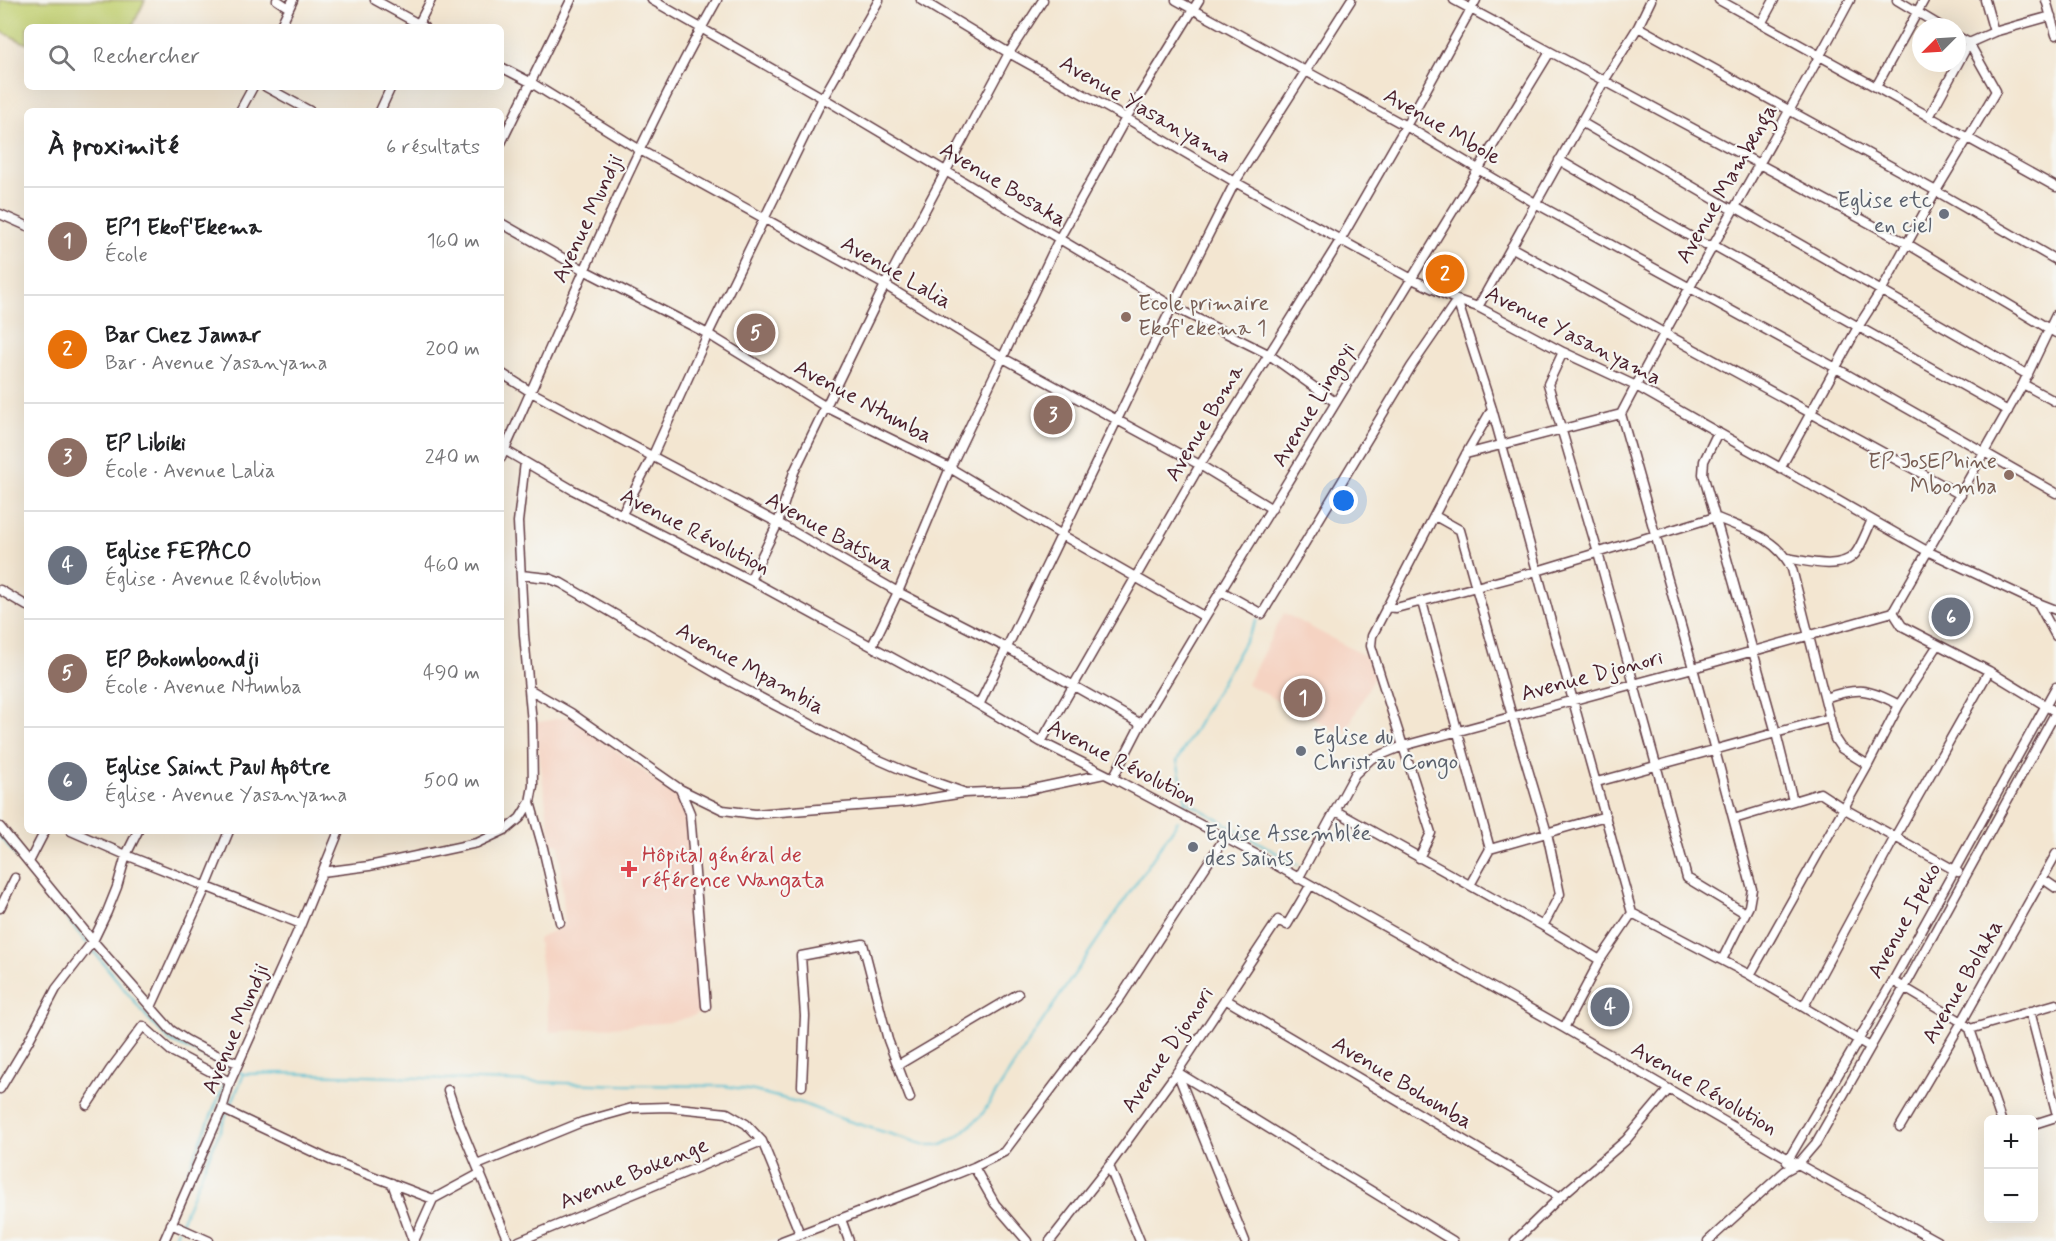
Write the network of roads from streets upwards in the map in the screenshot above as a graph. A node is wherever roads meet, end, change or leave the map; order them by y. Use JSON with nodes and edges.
{"nodes":[{"id":1,"x":276,"y":0,"type":"edge"},
{"id":2,"x":375,"y":0,"type":"edge"},
{"id":3,"x":431,"y":0,"type":"edge"},
{"id":4,"x":571,"y":0,"type":"edge"},
{"id":5,"x":652,"y":0,"type":"edge"},
{"id":6,"x":717,"y":0,"type":"edge"},
{"id":7,"x":879,"y":0,"type":"edge"},
{"id":8,"x":921,"y":0,"type":"edge"},
{"id":9,"x":1043,"y":0,"type":"edge"},
{"id":10,"x":1176,"y":0,"type":"edge"},
{"id":11,"x":1199,"y":0,"type":"edge"},
{"id":12,"x":1351,"y":0,"type":"edge"},
{"id":13,"x":1454,"y":0,"type":"edge"},
{"id":14,"x":1476,"y":0,"type":"edge"},
{"id":15,"x":1651,"y":0,"type":"edge"},
{"id":16,"x":1721,"y":0,"type":"edge"},
{"id":17,"x":1774,"y":0,"type":"edge"},
{"id":18,"x":1850,"y":0,"type":"edge"},
{"id":19,"x":1897,"y":0,"type":"edge"},
{"id":20,"x":1924,"y":0,"type":"edge"},
{"id":21,"x":1985,"y":0,"type":"edge"},
{"id":22,"x":2046,"y":0,"type":"edge"},
{"id":23,"x":291,"y":4,"type":"edge"},
{"id":24,"x":1471,"y":9,"type":"junction"},
{"id":25,"x":1193,"y":10,"type":"junction"},
{"id":26,"x":1918,"y":12,"type":"junction"},
{"id":27,"x":2051,"y":16,"type":"junction"},
{"id":28,"x":1928,"y":18,"type":"edge"},
{"id":29,"x":281,"y":24,"type":"edge"},
{"id":30,"x":417,"y":24,"type":"edge"},
{"id":31,"x":421,"y":24,"type":"edge"},
{"id":32,"x":1761,"y":24,"type":"junction"},
{"id":33,"x":1638,"y":27,"type":"junction"},
{"id":34,"x":701,"y":28,"type":"junction"},
{"id":35,"x":1994,"y":33,"type":"junction"},
{"id":36,"x":2056,"y":35,"type":"edge"},
{"id":37,"x":1966,"y":41,"type":"edge"},
{"id":38,"x":1969,"y":43,"type":"junction"},
{"id":39,"x":1550,"y":52,"type":"junction"},
{"id":40,"x":1009,"y":53,"type":"junction"},
{"id":41,"x":1820,"y":57,"type":"junction"},
{"id":42,"x":504,"y":69,"type":"edge"},
{"id":43,"x":1306,"y":72,"type":"junction"},
{"id":44,"x":1604,"y":81,"type":"junction"},
{"id":45,"x":530,"y":82,"type":"junction"},
{"id":46,"x":1876,"y":87,"type":"junction"},
{"id":47,"x":251,"y":90,"type":"edge"},
{"id":48,"x":272,"y":90,"type":"edge"},
{"id":49,"x":390,"y":90,"type":"edge"},
{"id":50,"x":823,"y":98,"type":"junction"},
{"id":51,"x":242,"y":108,"type":"edge"},
{"id":52,"x":304,"y":108,"type":"edge"},
{"id":53,"x":381,"y":108,"type":"edge"},
{"id":54,"x":1790,"y":110,"type":"junction"},
{"id":55,"x":1929,"y":117,"type":"junction"},
{"id":56,"x":1126,"y":118,"type":"junction"},
{"id":57,"x":1581,"y":122,"type":"junction"},
{"id":58,"x":1406,"y":126,"type":"junction"},
{"id":59,"x":504,"y":137,"type":"edge"},
{"id":60,"x":1966,"y":138,"type":"junction"},
{"id":61,"x":640,"y":150,"type":"junction"},
{"id":62,"x":1560,"y":160,"type":"junction"},
{"id":63,"x":1760,"y":165,"type":"junction"},
{"id":64,"x":1478,"y":168,"type":"junction"},
{"id":65,"x":945,"y":172,"type":"junction"},
{"id":66,"x":1235,"y":182,"type":"junction"},
{"id":67,"x":2056,"y":187,"type":"edge"},
{"id":68,"x":1936,"y":191,"type":"junction"},
{"id":69,"x":1535,"y":203,"type":"junction"},
{"id":70,"x":1735,"y":207,"type":"junction"},
{"id":71,"x":0,"y":214,"type":"edge"},
{"id":72,"x":764,"y":219,"type":"junction"},
{"id":73,"x":24,"y":225,"type":"edge"},
{"id":74,"x":504,"y":225,"type":"edge"},
{"id":75,"x":1341,"y":238,"type":"junction"},
{"id":76,"x":1059,"y":239,"type":"junction"},
{"id":77,"x":1906,"y":243,"type":"junction"},
{"id":78,"x":1713,"y":245,"type":"junction"},
{"id":79,"x":1511,"y":247,"type":"junction"},
{"id":80,"x":2056,"y":260,"type":"edge"},
{"id":81,"x":584,"y":270,"type":"junction"},
{"id":82,"x":1412,"y":279,"type":"junction"},
{"id":83,"x":885,"y":285,"type":"junction"},
{"id":84,"x":1688,"y":288,"type":"junction"},
{"id":85,"x":1881,"y":291,"type":"junction"},
{"id":86,"x":1456,"y":300,"type":"junction"},
{"id":87,"x":1172,"y":306,"type":"junction"},
{"id":88,"x":1478,"y":307,"type":"junction"},
{"id":89,"x":2056,"y":315,"type":"edge"},
{"id":90,"x":1858,"y":327,"type":"junction"},
{"id":91,"x":2053,"y":331,"type":"edge"},
{"id":92,"x":1664,"y":333,"type":"junction"},
{"id":93,"x":708,"y":334,"type":"junction"},
{"id":94,"x":1563,"y":352,"type":"junction"},
{"id":95,"x":1268,"y":354,"type":"junction"},
{"id":96,"x":1003,"y":358,"type":"junction"},
{"id":97,"x":1836,"y":368,"type":"junction"},
{"id":98,"x":2028,"y":375,"type":"junction"},
{"id":99,"x":504,"y":376,"type":"edge"},
{"id":100,"x":2024,"y":384,"type":"junction"},
{"id":101,"x":1636,"y":386,"type":"junction"},
{"id":102,"x":531,"y":392,"type":"junction"},
{"id":103,"x":1335,"y":402,"type":"junction"},
{"id":104,"x":2056,"y":402,"type":"edge"},
{"id":105,"x":826,"y":407,"type":"junction"},
{"id":106,"x":1492,"y":409,"type":"junction"},
{"id":107,"x":2008,"y":411,"type":"junction"},
{"id":108,"x":1621,"y":414,"type":"junction"},
{"id":109,"x":1811,"y":414,"type":"junction"},
{"id":110,"x":1117,"y":421,"type":"junction"},
{"id":111,"x":1562,"y":430,"type":"junction"},
{"id":112,"x":1718,"y":432,"type":"junction"},
{"id":113,"x":1501,"y":445,"type":"junction"},
{"id":114,"x":504,"y":448,"type":"edge"},
{"id":115,"x":504,"y":453,"type":"edge"},
{"id":116,"x":1466,"y":453,"type":"junction"},
{"id":117,"x":1984,"y":453,"type":"junction"},
{"id":118,"x":652,"y":455,"type":"junction"},
{"id":119,"x":525,"y":462,"type":"junction"},
{"id":120,"x":1200,"y":465,"type":"junction"},
{"id":121,"x":950,"y":468,"type":"junction"},
{"id":122,"x":1780,"y":469,"type":"junction"},
{"id":123,"x":2056,"y":493,"type":"edge"},
{"id":124,"x":1960,"y":495,"type":"junction"},
{"id":125,"x":1272,"y":509,"type":"junction"},
{"id":126,"x":622,"y":514,"type":"junction"},
{"id":127,"x":1435,"y":516,"type":"junction"},
{"id":128,"x":1715,"y":517,"type":"junction"},
{"id":129,"x":1872,"y":520,"type":"junction"},
{"id":130,"x":778,"y":523,"type":"junction"},
{"id":131,"x":1062,"y":535,"type":"junction"},
{"id":132,"x":1655,"y":535,"type":"junction"},
{"id":133,"x":1927,"y":552,"type":"junction"},
{"id":134,"x":1598,"y":553,"type":"junction"},
{"id":135,"x":1787,"y":558,"type":"junction"},
{"id":136,"x":1537,"y":571,"type":"junction"},
{"id":137,"x":521,"y":575,"type":"junction"},
{"id":138,"x":1136,"y":576,"type":"junction"},
{"id":139,"x":750,"y":580,"type":"junction"},
{"id":140,"x":1477,"y":587,"type":"junction"},
{"id":141,"x":0,"y":590,"type":"edge"},
{"id":142,"x":1221,"y":591,"type":"junction"},
{"id":143,"x":898,"y":592,"type":"junction"},
{"id":144,"x":1422,"y":602,"type":"junction"},
{"id":145,"x":2038,"y":603,"type":"junction"},
{"id":146,"x":24,"y":604,"type":"edge"},
{"id":147,"x":1386,"y":607,"type":"junction"},
{"id":148,"x":2056,"y":610,"type":"edge"},
{"id":149,"x":1893,"y":612,"type":"junction"},
{"id":150,"x":1205,"y":616,"type":"junction"},
{"id":151,"x":1809,"y":636,"type":"junction"},
{"id":152,"x":2056,"y":636,"type":"edge"},
{"id":153,"x":1938,"y":645,"type":"junction"},
{"id":154,"x":872,"y":646,"type":"junction"},
{"id":155,"x":1007,"y":648,"type":"junction"},
{"id":156,"x":1752,"y":652,"type":"junction"},
{"id":157,"x":1693,"y":668,"type":"junction"},
{"id":158,"x":1989,"y":671,"type":"junction"},
{"id":159,"x":1633,"y":684,"type":"junction"},
{"id":160,"x":1073,"y":687,"type":"junction"},
{"id":161,"x":2056,"y":687,"type":"edge"},
{"id":162,"x":529,"y":689,"type":"junction"},
{"id":163,"x":1825,"y":698,"type":"junction"},
{"id":164,"x":1572,"y":701,"type":"junction"},
{"id":165,"x":979,"y":705,"type":"junction"},
{"id":166,"x":1899,"y":705,"type":"junction"},
{"id":167,"x":2045,"y":706,"type":"junction"},
{"id":168,"x":2056,"y":712,"type":"edge"},
{"id":169,"x":1512,"y":716,"type":"junction"},
{"id":170,"x":1830,"y":718,"type":"junction"},
{"id":171,"x":1141,"y":724,"type":"junction"},
{"id":172,"x":1458,"y":732,"type":"junction"},
{"id":173,"x":1776,"y":733,"type":"junction"},
{"id":174,"x":1041,"y":742,"type":"junction"},
{"id":175,"x":1402,"y":746,"type":"junction"},
{"id":176,"x":1715,"y":749,"type":"junction"},
{"id":177,"x":1655,"y":765,"type":"junction"},
{"id":178,"x":1868,"y":765,"type":"junction"},
{"id":179,"x":1104,"y":774,"type":"junction"},
{"id":180,"x":1113,"y":778,"type":"junction"},
{"id":181,"x":1597,"y":782,"type":"junction"},
{"id":182,"x":680,"y":789,"type":"junction"},
{"id":183,"x":964,"y":793,"type":"junction"},
{"id":184,"x":1793,"y":801,"type":"junction"},
{"id":185,"x":530,"y":802,"type":"junction"},
{"id":186,"x":1843,"y":808,"type":"junction"},
{"id":187,"x":1336,"y":811,"type":"junction"},
{"id":188,"x":1606,"y":816,"type":"junction"},
{"id":189,"x":1734,"y":819,"type":"junction"},
{"id":190,"x":0,"y":827,"type":"edge"},
{"id":191,"x":504,"y":830,"type":"edge"},
{"id":192,"x":1547,"y":833,"type":"junction"},
{"id":193,"x":43,"y":834,"type":"edge"},
{"id":194,"x":78,"y":834,"type":"edge"},
{"id":195,"x":136,"y":834,"type":"edge"},
{"id":196,"x":228,"y":834,"type":"edge"},
{"id":197,"x":338,"y":834,"type":"edge"},
{"id":198,"x":496,"y":834,"type":"edge"},
{"id":199,"x":1225,"y":837,"type":"junction"},
{"id":200,"x":1895,"y":837,"type":"junction"},
{"id":201,"x":1490,"y":849,"type":"junction"},
{"id":202,"x":2056,"y":854,"type":"edge"},
{"id":203,"x":126,"y":855,"type":"junction"},
{"id":204,"x":1419,"y":858,"type":"junction"},
{"id":205,"x":29,"y":862,"type":"junction"},
{"id":206,"x":1954,"y":870,"type":"junction"},
{"id":207,"x":322,"y":872,"type":"junction"},
{"id":208,"x":1966,"y":876,"type":"junction"},
{"id":209,"x":15,"y":878,"type":"dead end"},
{"id":210,"x":1298,"y":879,"type":"junction"},
{"id":211,"x":2043,"y":879,"type":"junction"},
{"id":212,"x":1470,"y":885,"type":"junction"},
{"id":213,"x":1311,"y":886,"type":"junction"},
{"id":214,"x":206,"y":887,"type":"junction"},
{"id":215,"x":2056,"y":888,"type":"edge"},
{"id":216,"x":0,"y":908,"type":"edge"},
{"id":217,"x":1632,"y":913,"type":"junction"},
{"id":218,"x":1745,"y":914,"type":"junction"},
{"id":219,"x":560,"y":922,"type":"dead end"},
{"id":220,"x":301,"y":924,"type":"junction"},
{"id":221,"x":1543,"y":926,"type":"junction"},
{"id":222,"x":93,"y":941,"type":"junction"},
{"id":223,"x":1600,"y":960,"type":"junction"},
{"id":224,"x":1722,"y":960,"type":"junction"},
{"id":225,"x":1750,"y":975,"type":"junction"},
{"id":226,"x":1893,"y":981,"type":"junction"},
{"id":227,"x":1904,"y":988,"type":"junction"},
{"id":228,"x":1018,"y":994,"type":"dead end"},
{"id":229,"x":1225,"y":999,"type":"junction"},
{"id":230,"x":2056,"y":1004,"type":"edge"},
{"id":231,"x":706,"y":1006,"type":"dead end"},
{"id":232,"x":1804,"y":1006,"type":"junction"},
{"id":233,"x":151,"y":1007,"type":"junction"},
{"id":234,"x":2030,"y":1011,"type":"junction"},
{"id":235,"x":1962,"y":1022,"type":"junction"},
{"id":236,"x":1564,"y":1028,"type":"junction"},
{"id":237,"x":1970,"y":1029,"type":"junction"},
{"id":238,"x":1858,"y":1040,"type":"junction"},
{"id":239,"x":1870,"y":1047,"type":"junction"},
{"id":240,"x":238,"y":1065,"type":"junction"},
{"id":241,"x":898,"y":1065,"type":"junction"},
{"id":242,"x":1177,"y":1072,"type":"junction"},
{"id":243,"x":231,"y":1080,"type":"junction"},
{"id":244,"x":1834,"y":1083,"type":"junction"},
{"id":245,"x":802,"y":1086,"type":"dead end"},
{"id":246,"x":0,"y":1089,"type":"edge"},
{"id":247,"x":1669,"y":1089,"type":"junction"},
{"id":248,"x":448,"y":1090,"type":"dead end"},
{"id":249,"x":1846,"y":1091,"type":"junction"},
{"id":250,"x":910,"y":1098,"type":"dead end"},
{"id":251,"x":87,"y":1105,"type":"dead end"},
{"id":252,"x":222,"y":1109,"type":"junction"},
{"id":253,"x":2056,"y":1111,"type":"edge"},
{"id":254,"x":2000,"y":1115,"type":"edge"},
{"id":255,"x":2056,"y":1117,"type":"edge"},
{"id":256,"x":2038,"y":1123,"type":"edge"},
{"id":257,"x":1900,"y":1127,"type":"dead end"},
{"id":258,"x":762,"y":1141,"type":"junction"},
{"id":259,"x":1787,"y":1158,"type":"junction"},
{"id":260,"x":1798,"y":1164,"type":"junction"},
{"id":261,"x":1109,"y":1166,"type":"junction"},
{"id":262,"x":974,"y":1167,"type":"junction"},
{"id":263,"x":479,"y":1169,"type":"junction"},
{"id":264,"x":1785,"y":1172,"type":"junction"},
{"id":265,"x":392,"y":1183,"type":"junction"},
{"id":266,"x":1560,"y":1197,"type":"junction"},
{"id":267,"x":433,"y":1199,"type":"junction"},
{"id":268,"x":841,"y":1219,"type":"junction"},
{"id":269,"x":171,"y":1224,"type":"junction"},
{"id":270,"x":800,"y":1233,"type":"junction"},
{"id":271,"x":1712,"y":1238,"type":"edge"},
{"id":272,"x":164,"y":1241,"type":"edge"},
{"id":273,"x":209,"y":1241,"type":"edge"},
{"id":274,"x":413,"y":1241,"type":"edge"},
{"id":275,"x":508,"y":1241,"type":"edge"},
{"id":276,"x":519,"y":1241,"type":"edge"},
{"id":277,"x":782,"y":1241,"type":"edge"},
{"id":278,"x":849,"y":1241,"type":"edge"},
{"id":279,"x":1028,"y":1241,"type":"edge"},
{"id":280,"x":1050,"y":1241,"type":"edge"},
{"id":281,"x":1140,"y":1241,"type":"edge"},
{"id":282,"x":1245,"y":1241,"type":"edge"},
{"id":283,"x":1453,"y":1241,"type":"edge"},
{"id":284,"x":1515,"y":1241,"type":"edge"},
{"id":285,"x":1724,"y":1241,"type":"edge"},
{"id":286,"x":1937,"y":1241,"type":"edge"}],
"edges":[{"from":1,"to":23,"type":"street"},
{"from":2,"to":30,"type":"street"},
{"from":3,"to":31,"type":"street"},
{"from":4,"to":45,"type":"street"},
{"from":5,"to":34,"type":"street","name":"Avenue Bosaka"},
{"from":6,"to":34,"type":"street","name":"Avenue Mundji"},
{"from":7,"to":50,"type":"street"},
{"from":8,"to":40,"type":"street","name":"Avenue Yasanyama"},
{"from":9,"to":40,"type":"street"},
{"from":10,"to":25,"type":"street","name":"Avenue Mbole"},
{"from":11,"to":25,"type":"street"},
{"from":12,"to":43,"type":"street"},
{"from":13,"to":24,"type":"street"},
{"from":14,"to":24,"type":"street","name":"Avenue Boma"},
{"from":15,"to":33,"type":"street"},
{"from":16,"to":32,"type":"street"},
{"from":17,"to":32,"type":"street"},
{"from":18,"to":41,"type":"street","name":"Avenue Mambenga"},
{"from":19,"to":26,"type":"street"},
{"from":20,"to":26,"type":"street"},
{"from":21,"to":35,"type":"street"},
{"from":22,"to":27,"type":"street"},
{"from":23,"to":29,"type":"street"},
{"from":24,"to":39,"type":"street"},
{"from":24,"to":58,"type":"street","name":"Avenue Boma"},
{"from":25,"to":43,"type":"street","name":"Avenue Mbole"},
{"from":25,"to":56,"type":"street"},
{"from":26,"to":28,"type":"street"},
{"from":26,"to":46,"type":"street"},
{"from":27,"to":35,"type":"street"},
{"from":27,"to":36,"type":"street"},
{"from":32,"to":41,"type":"street"},
{"from":33,"to":44,"type":"street"},
{"from":33,"to":54,"type":"street"},
{"from":34,"to":50,"type":"street","name":"Avenue Bosaka"},
{"from":34,"to":61,"type":"street","name":"Avenue Mundji"},
{"from":35,"to":38,"type":"street"},
{"from":37,"to":38,"type":"street"},
{"from":38,"to":55,"type":"street"},
{"from":38,"to":60,"type":"street"},
{"from":39,"to":44,"type":"street"},
{"from":39,"to":64,"type":"street","name":"Avenue Lingoyi"},
{"from":40,"to":56,"type":"street","name":"Avenue Yasanyama"},
{"from":40,"to":65,"type":"street"},
{"from":41,"to":46,"type":"street"},
{"from":41,"to":54,"type":"street","name":"Avenue Mambenga"},
{"from":42,"to":45,"type":"street","name":"Avenue Lalia"},
{"from":43,"to":58,"type":"street","name":"Avenue Mbole"},
{"from":43,"to":66,"type":"street"},
{"from":44,"to":57,"type":"street"},
{"from":44,"to":63,"type":"street"},
{"from":45,"to":59,"type":"street"},
{"from":45,"to":61,"type":"street","name":"Avenue Lalia"},
{"from":46,"to":55,"type":"street"},
{"from":47,"to":51,"type":"street"},
{"from":48,"to":52,"type":"street"},
{"from":49,"to":53,"type":"street"},
{"from":50,"to":65,"type":"street","name":"Avenue Bosaka"},
{"from":50,"to":72,"type":"street"},
{"from":54,"to":63,"type":"street","name":"Avenue Mambenga"},
{"from":54,"to":68,"type":"street"},
{"from":55,"to":60,"type":"street"},
{"from":56,"to":66,"type":"street","name":"Avenue Yasanyama"},
{"from":56,"to":76,"type":"street"},
{"from":57,"to":62,"type":"street"},
{"from":57,"to":70,"type":"street"},
{"from":58,"to":64,"type":"street","name":"Avenue Mbole"},
{"from":58,"to":75,"type":"street","name":"Avenue Boma"},
{"from":60,"to":67,"type":"street"},
{"from":60,"to":68,"type":"street"},
{"from":61,"to":72,"type":"street","name":"Avenue Lalia"},
{"from":61,"to":81,"type":"street","name":"Avenue Mundji"},
{"from":62,"to":69,"type":"street"},
{"from":62,"to":78,"type":"street"},
{"from":63,"to":70,"type":"street","name":"Avenue Mambenga"},
{"from":63,"to":77,"type":"street"},
{"from":64,"to":69,"type":"street","name":"Avenue Mbole"},
{"from":64,"to":82,"type":"street","name":"Avenue Lingoyi"},
{"from":65,"to":76,"type":"street","name":"Avenue Bosaka"},
{"from":65,"to":83,"type":"street"},
{"from":66,"to":75,"type":"street","name":"Avenue Yasanyama"},
{"from":66,"to":87,"type":"street"},
{"from":68,"to":77,"type":"street"},
{"from":68,"to":80,"type":"street"},
{"from":69,"to":79,"type":"street"},
{"from":69,"to":84,"type":"street","name":"Avenue Mbole"},
{"from":70,"to":78,"type":"street","name":"Avenue Mambenga"},
{"from":70,"to":85,"type":"street"},
{"from":71,"to":73,"type":"street"},
{"from":72,"to":83,"type":"street","name":"Avenue Lalia"},
{"from":72,"to":93,"type":"street"},
{"from":74,"to":81,"type":"street","name":"Avenue Ntumba"},
{"from":75,"to":82,"type":"street","name":"Avenue Yasanyama"},
{"from":75,"to":95,"type":"street","name":"Avenue Boma"},
{"from":76,"to":87,"type":"street","name":"Avenue Bosaka"},
{"from":76,"to":96,"type":"street"},
{"from":77,"to":85,"type":"street"},
{"from":77,"to":91,"type":"street"},
{"from":78,"to":84,"type":"street","name":"Avenue Mambenga"},
{"from":78,"to":90,"type":"street"},
{"from":79,"to":88,"type":"street"},
{"from":79,"to":92,"type":"street"},
{"from":81,"to":93,"type":"street","name":"Avenue Ntumba"},
{"from":81,"to":102,"type":"street","name":"Avenue Mundji"},
{"from":82,"to":86,"type":"street","name":"Avenue Yasanyama"},
{"from":82,"to":103,"type":"street","name":"Avenue Lingoyi"},
{"from":83,"to":96,"type":"street","name":"Avenue Lalia"},
{"from":83,"to":105,"type":"street"},
{"from":84,"to":92,"type":"street","name":"Avenue Mambenga"},
{"from":84,"to":97,"type":"street","name":"Avenue Mbole"},
{"from":85,"to":90,"type":"street"},
{"from":85,"to":98,"type":"street"},
{"from":86,"to":88,"type":"street","name":"Avenue Yasanyama"},
{"from":86,"to":106,"type":"street"},
{"from":86,"to":142,"type":"street"},
{"from":87,"to":95,"type":"street","name":"Avenue Bosaka"},
{"from":87,"to":110,"type":"street"},
{"from":88,"to":94,"type":"street","name":"Avenue Yasanyama"},
{"from":89,"to":91,"type":"street"},
{"from":90,"to":97,"type":"street"},
{"from":90,"to":107,"type":"street"},
{"from":91,"to":98,"type":"street"},
{"from":92,"to":101,"type":"street","name":"Avenue Mambenga"},
{"from":92,"to":109,"type":"street"},
{"from":93,"to":105,"type":"street","name":"Avenue Ntumba"},
{"from":93,"to":118,"type":"street"},
{"from":94,"to":101,"type":"street","name":"Avenue Yasanyama"},
{"from":94,"to":111,"type":"street"},
{"from":95,"to":103,"type":"street","name":"Avenue Bosaka"},
{"from":95,"to":120,"type":"street","name":"Avenue Boma"},
{"from":96,"to":110,"type":"street","name":"Avenue Lalia"},
{"from":96,"to":121,"type":"street"},
{"from":97,"to":109,"type":"street"},
{"from":97,"to":117,"type":"street","name":"Avenue Mbole"},
{"from":98,"to":100,"type":"street"},
{"from":99,"to":102,"type":"street","name":"Avenue Batswa"},
{"from":100,"to":104,"type":"street"},
{"from":100,"to":107,"type":"street"},
{"from":101,"to":108,"type":"street","name":"Avenue Mambenga"},
{"from":101,"to":112,"type":"street","name":"Avenue Yasanyama"},
{"from":102,"to":114,"type":"street","name":"Avenue Mundji"},
{"from":102,"to":118,"type":"street","name":"Avenue Batswa"},
{"from":103,"to":125,"type":"street","name":"Avenue Lingoyi"},
{"from":105,"to":121,"type":"street","name":"Avenue Ntumba"},
{"from":105,"to":130,"type":"street"},
{"from":106,"to":113,"type":"street"},
{"from":106,"to":116,"type":"street"},
{"from":107,"to":117,"type":"street"},
{"from":108,"to":111,"type":"street"},
{"from":108,"to":132,"type":"street"},
{"from":109,"to":122,"type":"street"},
{"from":109,"to":124,"type":"street"},
{"from":110,"to":120,"type":"street","name":"Avenue Lalia"},
{"from":110,"to":131,"type":"street"},
{"from":111,"to":113,"type":"street"},
{"from":111,"to":134,"type":"street"},
{"from":112,"to":122,"type":"street","name":"Avenue Yasanyama"},
{"from":112,"to":128,"type":"street"},
{"from":113,"to":116,"type":"street"},
{"from":113,"to":136,"type":"street"},
{"from":115,"to":119,"type":"street","name":"Avenue Révolution"},
{"from":116,"to":127,"type":"street"},
{"from":117,"to":123,"type":"street","name":"Avenue Mbole"},
{"from":117,"to":124,"type":"street"},
{"from":118,"to":126,"type":"street"},
{"from":118,"to":130,"type":"street","name":"Avenue Batswa"},
{"from":119,"to":126,"type":"street","name":"Avenue Révolution"},
{"from":119,"to":137,"type":"street"},
{"from":120,"to":125,"type":"street","name":"Avenue Lalia"},
{"from":120,"to":138,"type":"street","name":"Avenue Boma"},
{"from":121,"to":131,"type":"street","name":"Avenue Ntumba"},
{"from":121,"to":143,"type":"street"},
{"from":122,"to":129,"type":"street","name":"Avenue Yasanyama"},
{"from":124,"to":133,"type":"street"},
{"from":125,"to":142,"type":"street","name":"Avenue Lingoyi"},
{"from":126,"to":139,"type":"street","name":"Avenue Révolution"},
{"from":127,"to":140,"type":"street"},
{"from":127,"to":147,"type":"street"},
{"from":128,"to":132,"type":"street"},
{"from":128,"to":135,"type":"street"},
{"from":128,"to":156,"type":"street"},
{"from":129,"to":133,"type":"street","name":"Avenue Yasanyama"},
{"from":129,"to":135,"type":"street"},
{"from":130,"to":139,"type":"street"},
{"from":130,"to":143,"type":"street","name":"Avenue Batswa"},
{"from":131,"to":138,"type":"street","name":"Avenue Ntumba"},
{"from":131,"to":155,"type":"street"},
{"from":132,"to":134,"type":"street"},
{"from":132,"to":157,"type":"street"},
{"from":133,"to":145,"type":"street","name":"Avenue Yasanyama"},
{"from":133,"to":149,"type":"street"},
{"from":134,"to":136,"type":"street"},
{"from":134,"to":159,"type":"street"},
{"from":135,"to":151,"type":"street"},
{"from":136,"to":140,"type":"street"},
{"from":136,"to":164,"type":"street"},
{"from":137,"to":162,"type":"street"},
{"from":137,"to":183,"type":"street","name":"Avenue Mpambia"},
{"from":138,"to":150,"type":"street","name":"Avenue Ntumba"},
{"from":138,"to":160,"type":"street","name":"Avenue Boma"},
{"from":139,"to":154,"type":"street","name":"Avenue Révolution"},
{"from":140,"to":144,"type":"street"},
{"from":140,"to":169,"type":"street"},
{"from":141,"to":146,"type":"street"},
{"from":142,"to":150,"type":"street","name":"Avenue Lingoyi"},
{"from":143,"to":154,"type":"street"},
{"from":143,"to":155,"type":"street","name":"Avenue Batswa"},
{"from":144,"to":147,"type":"street"},
{"from":144,"to":172,"type":"street"},
{"from":145,"to":148,"type":"street","name":"Avenue Yasanyama"},
{"from":145,"to":152,"type":"street"},
{"from":147,"to":175,"type":"street"},
{"from":149,"to":151,"type":"street","name":"Avenue Djonori"},
{"from":149,"to":153,"type":"street"},
{"from":150,"to":171,"type":"street","name":"Avenue Lingoyi"},
{"from":151,"to":156,"type":"street","name":"Avenue Djonori"},
{"from":151,"to":163,"type":"street"},
{"from":153,"to":158,"type":"street"},
{"from":153,"to":166,"type":"street"},
{"from":154,"to":165,"type":"street","name":"Avenue Révolution"},
{"from":155,"to":160,"type":"street","name":"Avenue Batswa"},
{"from":155,"to":165,"type":"street"},
{"from":156,"to":157,"type":"street","name":"Avenue Djonori"},
{"from":156,"to":173,"type":"street"},
{"from":157,"to":159,"type":"street","name":"Avenue Djonori"},
{"from":157,"to":176,"type":"street"},
{"from":158,"to":167,"type":"street"},
{"from":158,"to":200,"type":"street"},
{"from":159,"to":164,"type":"street","name":"Avenue Djonori"},
{"from":159,"to":177,"type":"street"},
{"from":160,"to":171,"type":"street","name":"Avenue Batswa"},
{"from":160,"to":174,"type":"street","name":"Avenue Boma"},
{"from":161,"to":167,"type":"street","name":"Avenue Ipeko"},
{"from":162,"to":182,"type":"street"},
{"from":162,"to":185,"type":"street"},
{"from":163,"to":166,"type":"street"},
{"from":163,"to":170,"type":"street"},
{"from":164,"to":169,"type":"street","name":"Avenue Djonori"},
{"from":164,"to":181,"type":"street"},
{"from":165,"to":174,"type":"street","name":"Avenue Révolution"},
{"from":166,"to":178,"type":"street"},
{"from":167,"to":168,"type":"street"},
{"from":167,"to":206,"type":"street","name":"Avenue Ipeko"},
{"from":168,"to":208,"type":"street","name":"Avenue Ipeko"},
{"from":169,"to":172,"type":"street","name":"Avenue Djonori"},
{"from":169,"to":192,"type":"street"},
{"from":170,"to":173,"type":"street"},
{"from":170,"to":178,"type":"street"},
{"from":171,"to":180,"type":"street","name":"Avenue Lingoyi"},
{"from":172,"to":175,"type":"street","name":"Avenue Djonori"},
{"from":172,"to":201,"type":"street"},
{"from":173,"to":176,"type":"street"},
{"from":173,"to":184,"type":"street"},
{"from":174,"to":179,"type":"street","name":"Avenue Révolution"},
{"from":175,"to":187,"type":"street","name":"Avenue Djonori"},
{"from":175,"to":204,"type":"street"},
{"from":176,"to":177,"type":"street"},
{"from":176,"to":189,"type":"street"},
{"from":177,"to":181,"type":"street"},
{"from":177,"to":218,"type":"street"},
{"from":178,"to":186,"type":"street"},
{"from":179,"to":180,"type":"street","name":"Avenue Révolution"},
{"from":179,"to":183,"type":"street"},
{"from":180,"to":199,"type":"street","name":"Avenue Révolution"},
{"from":181,"to":188,"type":"street"},
{"from":182,"to":183,"type":"street"},
{"from":182,"to":231,"type":"street"},
{"from":184,"to":186,"type":"street"},
{"from":184,"to":189,"type":"street"},
{"from":185,"to":191,"type":"street"},
{"from":185,"to":219,"type":"street"},
{"from":186,"to":200,"type":"street"},
{"from":186,"to":225,"type":"street"},
{"from":187,"to":204,"type":"street"},
{"from":187,"to":210,"type":"street","name":"Avenue Djonori"},
{"from":188,"to":192,"type":"street"},
{"from":188,"to":217,"type":"street"},
{"from":189,"to":218,"type":"street"},
{"from":190,"to":205,"type":"street"},
{"from":192,"to":201,"type":"street"},
{"from":192,"to":221,"type":"street"},
{"from":193,"to":205,"type":"street"},
{"from":194,"to":203,"type":"street"},
{"from":195,"to":203,"type":"street"},
{"from":196,"to":214,"type":"street"},
{"from":197,"to":207,"type":"street","name":"Avenue Mundji"},
{"from":198,"to":207,"type":"street"},
{"from":199,"to":210,"type":"street","name":"Avenue Révolution"},
{"from":199,"to":262,"type":"street"},
{"from":200,"to":206,"type":"street"},
{"from":200,"to":232,"type":"street"},
{"from":201,"to":212,"type":"street"},
{"from":202,"to":211,"type":"street","name":"Avenue Bolaka"},
{"from":203,"to":214,"type":"street"},
{"from":203,"to":222,"type":"street"},
{"from":204,"to":212,"type":"street"},
{"from":205,"to":222,"type":"street"},
{"from":206,"to":208,"type":"street"},
{"from":206,"to":226,"type":"street","name":"Avenue Ipeko"},
{"from":207,"to":220,"type":"street","name":"Avenue Mundji"},
{"from":208,"to":227,"type":"street","name":"Avenue Ipeko"},
{"from":209,"to":216,"type":"street"},
{"from":210,"to":213,"type":"street","name":"Avenue Révolution"},
{"from":211,"to":215,"type":"street"},
{"from":211,"to":235,"type":"street","name":"Avenue Bolaka"},
{"from":212,"to":221,"type":"street"},
{"from":213,"to":229,"type":"street","name":"Avenue Djonori"},
{"from":213,"to":236,"type":"street","name":"Avenue Révolution"},
{"from":214,"to":220,"type":"street"},
{"from":214,"to":233,"type":"street"},
{"from":217,"to":223,"type":"street"},
{"from":217,"to":224,"type":"street"},
{"from":218,"to":224,"type":"street"},
{"from":220,"to":240,"type":"street","name":"Avenue Mundji"},
{"from":221,"to":223,"type":"street"},
{"from":222,"to":233,"type":"street"},
{"from":222,"to":246,"type":"street"},
{"from":223,"to":236,"type":"street"},
{"from":224,"to":225,"type":"street"},
{"from":225,"to":232,"type":"street"},
{"from":226,"to":227,"type":"street"},
{"from":226,"to":238,"type":"street","name":"Avenue Ipeko"},
{"from":227,"to":235,"type":"street"},
{"from":227,"to":239,"type":"street","name":"Avenue Ipeko"},
{"from":228,"to":241,"type":"street"},
{"from":229,"to":242,"type":"street","name":"Avenue Djonori"},
{"from":229,"to":266,"type":"street","name":"Avenue Bohomba"},
{"from":230,"to":234,"type":"street"},
{"from":232,"to":238,"type":"street"},
{"from":233,"to":240,"type":"street"},
{"from":234,"to":237,"type":"street"},
{"from":234,"to":253,"type":"street"},
{"from":235,"to":237,"type":"street"},
{"from":235,"to":257,"type":"street","name":"Avenue Bolaka"},
{"from":236,"to":247,"type":"street","name":"Avenue Révolution"},
{"from":237,"to":254,"type":"street"},
{"from":238,"to":239,"type":"street"},
{"from":238,"to":244,"type":"street","name":"Avenue Ipeko"},
{"from":239,"to":249,"type":"street","name":"Avenue Ipeko"},
{"from":240,"to":243,"type":"street","name":"Avenue Mundji"},
{"from":241,"to":245,"type":"street"},
{"from":241,"to":250,"type":"street"},
{"from":242,"to":261,"type":"street","name":"Avenue Djonori"},
{"from":242,"to":282,"type":"street"},
{"from":242,"to":283,"type":"street"},
{"from":243,"to":251,"type":"street"},
{"from":243,"to":252,"type":"street","name":"Avenue Mundji"},
{"from":244,"to":249,"type":"street"},
{"from":244,"to":259,"type":"street","name":"Avenue Ipeko"},
{"from":247,"to":259,"type":"street","name":"Avenue Révolution"},
{"from":247,"to":266,"type":"street"},
{"from":248,"to":263,"type":"street"},
{"from":249,"to":260,"type":"street","name":"Avenue Ipeko"},
{"from":252,"to":265,"type":"street"},
{"from":252,"to":269,"type":"street","name":"Avenue Mundji"},
{"from":255,"to":256,"type":"street"},
{"from":258,"to":263,"type":"street"},
{"from":258,"to":270,"type":"street"},
{"from":258,"to":276,"type":"street","name":"Avenue Bokenge"},
{"from":259,"to":260,"type":"street","name":"Avenue Révolution"},
{"from":259,"to":264,"type":"street","name":"Avenue Ipeko"},
{"from":260,"to":264,"type":"street","name":"Avenue Ipeko"},
{"from":260,"to":286,"type":"street","name":"Avenue Révolution"},
{"from":261,"to":280,"type":"street","name":"Avenue Djonori"},
{"from":261,"to":281,"type":"street"},
{"from":262,"to":268,"type":"street"},
{"from":262,"to":279,"type":"street"},
{"from":263,"to":267,"type":"street"},
{"from":263,"to":275,"type":"street"},
{"from":264,"to":271,"type":"street","name":"Avenue Ipeko"},
{"from":265,"to":267,"type":"street"},
{"from":265,"to":274,"type":"street"},
{"from":266,"to":284,"type":"street"},
{"from":267,"to":274,"type":"street"},
{"from":268,"to":270,"type":"street"},
{"from":268,"to":278,"type":"street"},
{"from":269,"to":272,"type":"street","name":"Avenue Mundji"},
{"from":269,"to":273,"type":"street"},
{"from":270,"to":277,"type":"street"},
{"from":271,"to":285,"type":"street"}]}
